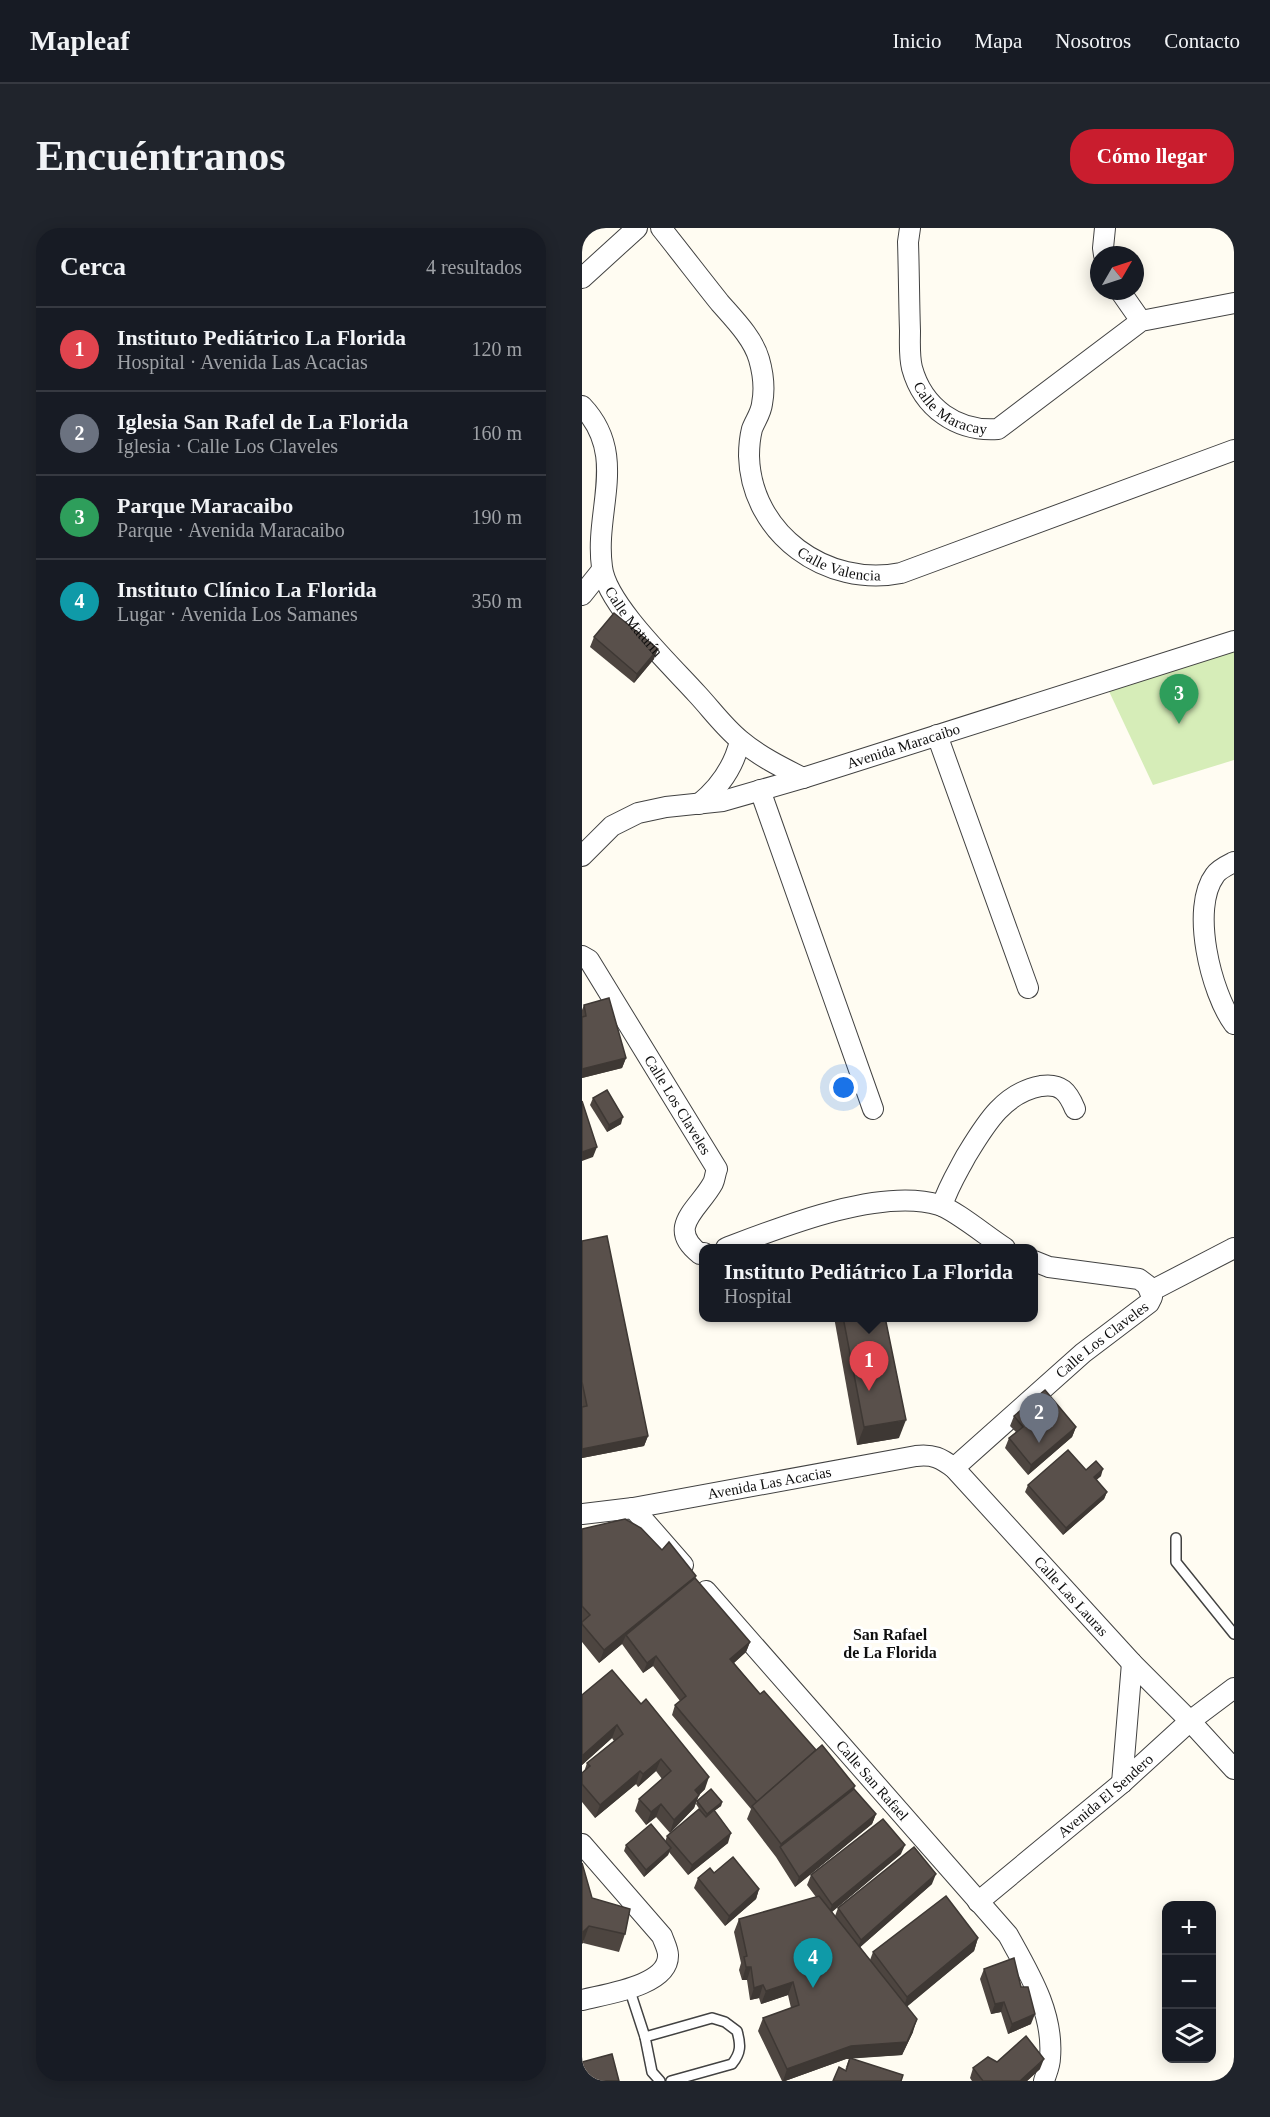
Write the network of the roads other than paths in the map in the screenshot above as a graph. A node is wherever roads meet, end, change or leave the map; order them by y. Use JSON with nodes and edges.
{"nodes":[{"id":1,"x":637,"y":228,"type":"edge"},
{"id":2,"x":661,"y":228,"type":"edge"},
{"id":3,"x":910,"y":228,"type":"edge"},
{"id":4,"x":1105,"y":228,"type":"edge"},
{"id":5,"x":1103,"y":246,"type":"edge"},
{"id":6,"x":582,"y":278,"type":"edge"},
{"id":7,"x":1126,"y":300,"type":"edge"},
{"id":8,"x":1234,"y":303,"type":"edge"},
{"id":9,"x":1141,"y":321,"type":"junction"},
{"id":10,"x":582,"y":406,"type":"edge"},
{"id":11,"x":1234,"y":450,"type":"edge"},
{"id":12,"x":602,"y":570,"type":"junction"},
{"id":13,"x":582,"y":596,"type":"edge"},
{"id":14,"x":1234,"y":641,"type":"edge"},
{"id":15,"x":937,"y":735,"type":"junction"},
{"id":16,"x":741,"y":741,"type":"junction"},
{"id":17,"x":803,"y":778,"type":"junction"},
{"id":18,"x":760,"y":790,"type":"junction"},
{"id":19,"x":699,"y":804,"type":"junction"},
{"id":20,"x":582,"y":856,"type":"edge"},
{"id":21,"x":1234,"y":862,"type":"edge"},
{"id":22,"x":584,"y":953,"type":"edge"},
{"id":23,"x":1028,"y":988,"type":"dead end"},
{"id":24,"x":1234,"y":1024,"type":"edge"},
{"id":25,"x":1075,"y":1109,"type":"dead end"},
{"id":26,"x":873,"y":1110,"type":"dead end"},
{"id":27,"x":942,"y":1206,"type":"junction"},
{"id":28,"x":736,"y":1244,"type":"edge"},
{"id":29,"x":999,"y":1244,"type":"edge"},
{"id":30,"x":1234,"y":1248,"type":"edge"},
{"id":31,"x":699,"y":1253,"type":"edge"},
{"id":32,"x":1038,"y":1263,"type":"edge"},
{"id":33,"x":1151,"y":1291,"type":"junction"},
{"id":34,"x":954,"y":1468,"type":"junction"},
{"id":35,"x":633,"y":1508,"type":"junction"},
{"id":36,"x":582,"y":1514,"type":"edge"},
{"id":37,"x":1176,"y":1538,"type":"dead end"},
{"id":38,"x":1234,"y":1634,"type":"edge"},
{"id":39,"x":1132,"y":1663,"type":"junction"},
{"id":40,"x":1234,"y":1688,"type":"edge"},
{"id":41,"x":1190,"y":1720,"type":"junction"},
{"id":42,"x":1234,"y":1770,"type":"edge"},
{"id":43,"x":1122,"y":1783,"type":"junction"},
{"id":44,"x":582,"y":1844,"type":"edge"},
{"id":45,"x":978,"y":1902,"type":"junction"},
{"id":46,"x":629,"y":1988,"type":"junction"},
{"id":47,"x":582,"y":2000,"type":"edge"},
{"id":48,"x":645,"y":2037,"type":"junction"},
{"id":49,"x":660,"y":2081,"type":"edge"},
{"id":50,"x":671,"y":2081,"type":"edge"},
{"id":51,"x":1044,"y":2081,"type":"edge"}],
"edges":[{"from":1,"to":6,"type":"street"},
{"from":2,"to":11,"type":"street","name":"Calle Valencia"},
{"from":3,"to":9,"type":"street","name":"Calle Maracay"},
{"from":4,"to":5,"type":"street"},
{"from":7,"to":9,"type":"street"},
{"from":8,"to":9,"type":"street"},
{"from":10,"to":12,"type":"street","name":"Calle Maturín"},
{"from":12,"to":13,"type":"street"},
{"from":12,"to":16,"type":"street","name":"Calle Maturín"},
{"from":14,"to":15,"type":"street","name":"Avenida Maracaibo"},
{"from":15,"to":17,"type":"street","name":"Avenida Maracaibo"},
{"from":15,"to":23,"type":"street"},
{"from":16,"to":17,"type":"street","name":"Calle Maturín"},
{"from":16,"to":19,"type":"street"},
{"from":17,"to":18,"type":"street","name":"Avenida Maracaibo"},
{"from":18,"to":19,"type":"street","name":"Avenida Maracaibo"},
{"from":18,"to":26,"type":"street"},
{"from":19,"to":20,"type":"street","name":"Avenida Maracaibo"},
{"from":21,"to":24,"type":"street"},
{"from":22,"to":31,"type":"street","name":"Calle Los Claveles"},
{"from":25,"to":27,"type":"street"},
{"from":27,"to":28,"type":"street"},
{"from":27,"to":29,"type":"street"},
{"from":30,"to":33,"type":"street"},
{"from":32,"to":33,"type":"street","name":"Calle Los Claveles"},
{"from":33,"to":34,"type":"street","name":"Calle Los Claveles"},
{"from":34,"to":35,"type":"street","name":"Avenida Las Acacias"},
{"from":34,"to":39,"type":"street","name":"Calle Las Lauras"},
{"from":35,"to":36,"type":"street","name":"Avenida Las Acacias"},
{"from":35,"to":45,"type":"street","name":"Calle San Rafael"},
{"from":37,"to":38,"type":"lane"},
{"from":39,"to":41,"type":"street","name":"Calle Las Lauras"},
{"from":39,"to":43,"type":"street"},
{"from":40,"to":41,"type":"street","name":"Avenida El Sendero"},
{"from":41,"to":42,"type":"street","name":"Calle Las Lauras"},
{"from":41,"to":43,"type":"street","name":"Avenida El Sendero"},
{"from":43,"to":45,"type":"street","name":"Avenida El Sendero"},
{"from":44,"to":46,"type":"street"},
{"from":45,"to":51,"type":"street","name":"Calle San Rafael"},
{"from":46,"to":47,"type":"street"},
{"from":46,"to":48,"type":"lane"},
{"from":48,"to":49,"type":"lane"},
{"from":48,"to":50,"type":"lane"}]}
